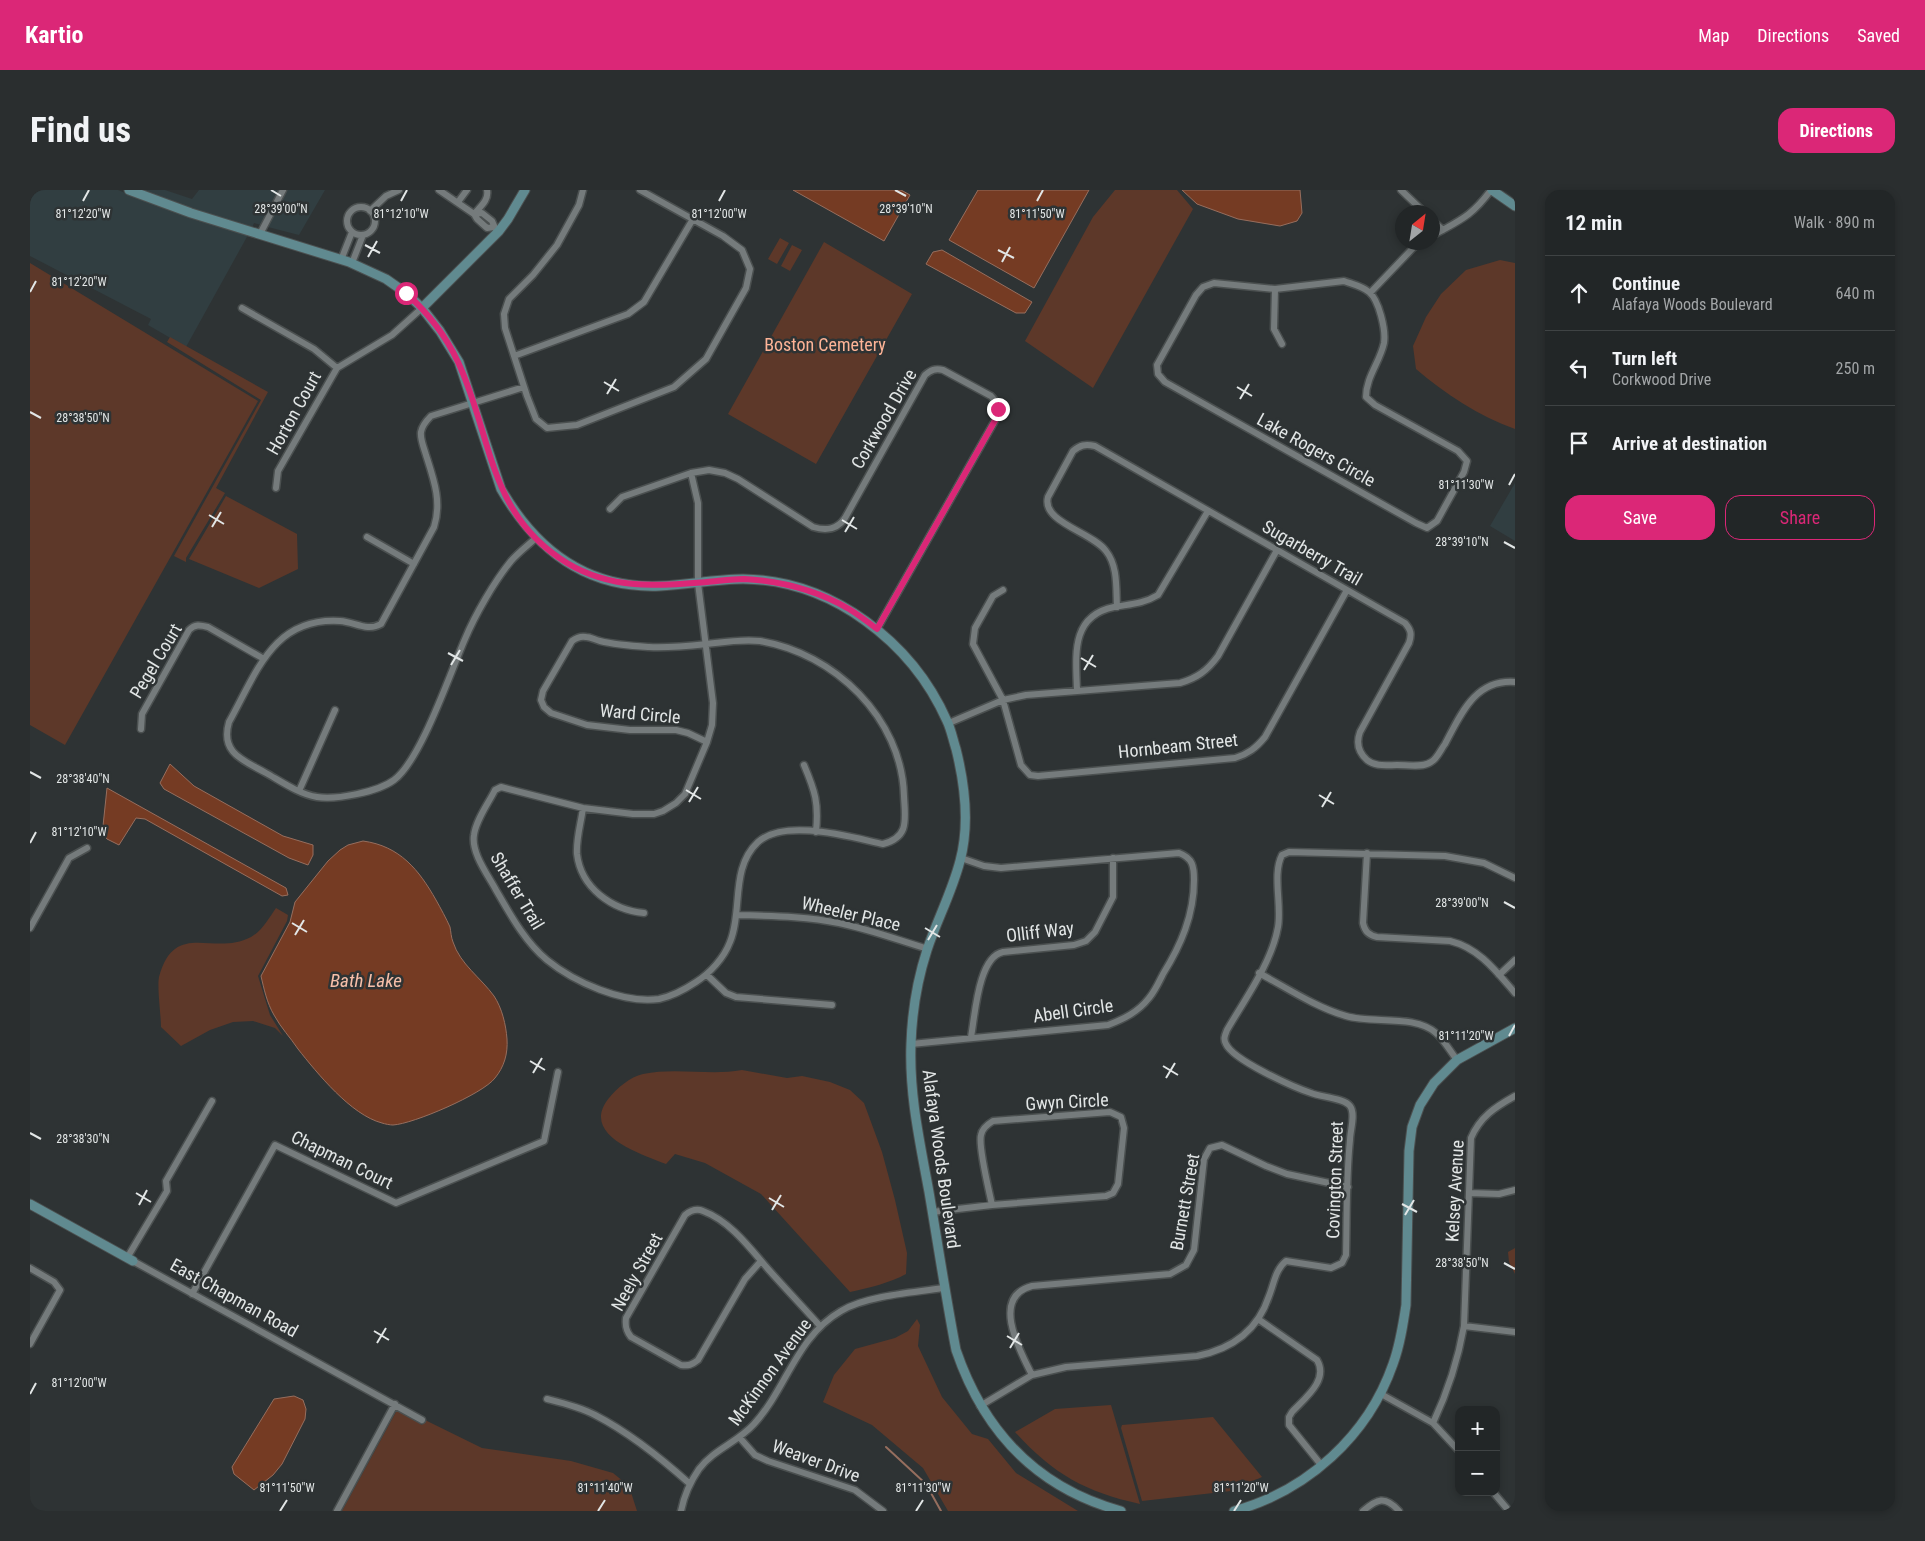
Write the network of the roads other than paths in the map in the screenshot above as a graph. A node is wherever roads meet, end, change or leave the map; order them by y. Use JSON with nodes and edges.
{"nodes":[{"id":1,"x":129,"y":190,"type":"edge"},
{"id":2,"x":283,"y":190,"type":"edge"},
{"id":3,"x":399,"y":190,"type":"edge"},
{"id":4,"x":439,"y":190,"type":"edge"},
{"id":5,"x":467,"y":190,"type":"edge"},
{"id":6,"x":487,"y":190,"type":"edge"},
{"id":7,"x":525,"y":190,"type":"edge"},
{"id":8,"x":583,"y":190,"type":"edge"},
{"id":9,"x":640,"y":190,"type":"edge"},
{"id":10,"x":1401,"y":190,"type":"edge"},
{"id":11,"x":1492,"y":190,"type":"edge"},
{"id":12,"x":458,"y":202,"type":"junction"},
{"id":13,"x":1417,"y":205,"type":"edge"},
{"id":14,"x":1515,"y":206,"type":"edge"},
{"id":15,"x":370,"y":211,"type":"junction"},
{"id":16,"x":474,"y":214,"type":"junction"},
{"id":17,"x":693,"y":219,"type":"junction"},
{"id":18,"x":1440,"y":227,"type":"edge"},
{"id":19,"x":496,"y":229,"type":"junction"},
{"id":20,"x":1443,"y":230,"type":"junction"},
{"id":21,"x":352,"y":232,"type":"junction"},
{"id":22,"x":1440,"y":232,"type":"edge"},
{"id":23,"x":260,"y":234,"type":"junction"},
{"id":24,"x":363,"y":235,"type":"junction"},
{"id":25,"x":1411,"y":250,"type":"edge"},
{"id":26,"x":342,"y":260,"type":"junction"},
{"id":27,"x":352,"y":263,"type":"junction"},
{"id":28,"x":1274,"y":289,"type":"junction"},
{"id":29,"x":1370,"y":293,"type":"junction"},
{"id":30,"x":242,"y":308,"type":"dead end"},
{"id":31,"x":422,"y":308,"type":"junction"},
{"id":32,"x":1282,"y":344,"type":"dead end"},
{"id":33,"x":514,"y":356,"type":"junction"},
{"id":34,"x":337,"y":368,"type":"junction"},
{"id":35,"x":524,"y":387,"type":"junction"},
{"id":36,"x":473,"y":402,"type":"junction"},
{"id":37,"x":691,"y":473,"type":"junction"},
{"id":38,"x":276,"y":488,"type":"dead end"},
{"id":39,"x":610,"y":509,"type":"dead end"},
{"id":40,"x":1208,"y":511,"type":"junction"},
{"id":41,"x":367,"y":537,"type":"dead end"},
{"id":42,"x":536,"y":538,"type":"junction"},
{"id":43,"x":1277,"y":550,"type":"junction"},
{"id":44,"x":414,"y":564,"type":"junction"},
{"id":45,"x":698,"y":583,"type":"junction"},
{"id":46,"x":1003,"y":590,"type":"dead end"},
{"id":47,"x":1347,"y":590,"type":"junction"},
{"id":48,"x":1117,"y":606,"type":"junction"},
{"id":49,"x":877,"y":629,"type":"junction"},
{"id":50,"x":706,"y":644,"type":"junction"},
{"id":51,"x":264,"y":659,"type":"junction"},
{"id":52,"x":1515,"y":682,"type":"edge"},
{"id":53,"x":1077,"y":691,"type":"junction"},
{"id":54,"x":1003,"y":700,"type":"junction"},
{"id":55,"x":334,"y":710,"type":"dead end"},
{"id":56,"x":948,"y":723,"type":"junction"},
{"id":57,"x":141,"y":729,"type":"dead end"},
{"id":58,"x":707,"y":742,"type":"junction"},
{"id":59,"x":804,"y":765,"type":"dead end"},
{"id":60,"x":300,"y":791,"type":"junction"},
{"id":61,"x":583,"y":808,"type":"junction"},
{"id":62,"x":816,"y":832,"type":"junction"},
{"id":63,"x":87,"y":848,"type":"dead end"},
{"id":64,"x":1367,"y":853,"type":"junction"},
{"id":65,"x":961,"y":858,"type":"junction"},
{"id":66,"x":1113,"y":858,"type":"junction"},
{"id":67,"x":1515,"y":878,"type":"edge"},
{"id":68,"x":644,"y":912,"type":"dead end"},
{"id":69,"x":736,"y":915,"type":"junction"},
{"id":70,"x":30,"y":928,"type":"edge"},
{"id":71,"x":928,"y":949,"type":"junction"},
{"id":72,"x":1515,"y":960,"type":"edge"},
{"id":73,"x":1259,"y":973,"type":"junction"},
{"id":74,"x":707,"y":975,"type":"junction"},
{"id":75,"x":1499,"y":975,"type":"junction"},
{"id":76,"x":1515,"y":993,"type":"edge"},
{"id":77,"x":832,"y":1005,"type":"dead end"},
{"id":78,"x":1515,"y":1028,"type":"edge"},
{"id":79,"x":971,"y":1038,"type":"junction"},
{"id":80,"x":911,"y":1044,"type":"junction"},
{"id":81,"x":1457,"y":1060,"type":"junction"},
{"id":82,"x":558,"y":1072,"type":"dead end"},
{"id":83,"x":1515,"y":1096,"type":"edge"},
{"id":84,"x":212,"y":1101,"type":"dead end"},
{"id":85,"x":1348,"y":1187,"type":"junction"},
{"id":86,"x":1515,"y":1190,"type":"edge"},
{"id":87,"x":1469,"y":1193,"type":"junction"},
{"id":88,"x":30,"y":1204,"type":"edge"},
{"id":89,"x":992,"y":1205,"type":"junction"},
{"id":90,"x":932,"y":1212,"type":"junction"},
{"id":91,"x":130,"y":1260,"type":"junction"},
{"id":92,"x":761,"y":1261,"type":"junction"},
{"id":93,"x":30,"y":1268,"type":"edge"},
{"id":94,"x":944,"y":1288,"type":"junction"},
{"id":95,"x":192,"y":1294,"type":"junction"},
{"id":96,"x":1258,"y":1319,"type":"junction"},
{"id":97,"x":820,"y":1326,"type":"junction"},
{"id":98,"x":1464,"y":1326,"type":"junction"},
{"id":99,"x":1515,"y":1332,"type":"edge"},
{"id":100,"x":30,"y":1344,"type":"edge"},
{"id":101,"x":1032,"y":1375,"type":"junction"},
{"id":102,"x":1381,"y":1394,"type":"junction"},
{"id":103,"x":547,"y":1398,"type":"dead end"},
{"id":104,"x":394,"y":1404,"type":"junction"},
{"id":105,"x":980,"y":1406,"type":"junction"},
{"id":106,"x":422,"y":1420,"type":"dead end"},
{"id":107,"x":1433,"y":1422,"type":"junction"},
{"id":108,"x":740,"y":1438,"type":"junction"},
{"id":109,"x":1455,"y":1447,"type":"edge"},
{"id":110,"x":1322,"y":1466,"type":"junction"},
{"id":111,"x":690,"y":1484,"type":"junction"},
{"id":112,"x":1496,"y":1496,"type":"edge"},
{"id":113,"x":337,"y":1511,"type":"edge"},
{"id":114,"x":681,"y":1511,"type":"edge"},
{"id":115,"x":883,"y":1511,"type":"edge"},
{"id":116,"x":1121,"y":1511,"type":"edge"},
{"id":117,"x":1234,"y":1511,"type":"edge"},
{"id":118,"x":1363,"y":1511,"type":"edge"},
{"id":119,"x":1399,"y":1511,"type":"edge"},
{"id":120,"x":1509,"y":1511,"type":"edge"}],
"edges":[{"from":1,"to":23,"type":"street","name":"Alafaya Woods Boulevard"},
{"from":2,"to":23,"type":"street"},
{"from":3,"to":15,"type":"street"},
{"from":4,"to":12,"type":"street"},
{"from":5,"to":12,"type":"street"},
{"from":6,"to":16,"type":"street"},
{"from":7,"to":19,"type":"street"},
{"from":8,"to":33,"type":"street"},
{"from":9,"to":17,"type":"street"},
{"from":10,"to":13,"type":"street"},
{"from":11,"to":14,"type":"street"},
{"from":11,"to":20,"type":"street"},
{"from":12,"to":16,"type":"street"},
{"from":15,"to":21,"type":"street"},
{"from":15,"to":24,"type":"street"},
{"from":16,"to":19,"type":"street"},
{"from":17,"to":33,"type":"street"},
{"from":17,"to":35,"type":"street"},
{"from":18,"to":20,"type":"street"},
{"from":19,"to":31,"type":"street"},
{"from":20,"to":22,"type":"street"},
{"from":21,"to":24,"type":"street"},
{"from":21,"to":26,"type":"street"},
{"from":23,"to":26,"type":"street","name":"Alafaya Woods Boulevard"},
{"from":24,"to":27,"type":"street"},
{"from":25,"to":29,"type":"street"},
{"from":26,"to":27,"type":"street","name":"Alafaya Woods Boulevard"},
{"from":27,"to":31,"type":"street","name":"Alafaya Woods Boulevard"},
{"from":28,"to":29,"type":"street","name":"Lake Rogers Circle"},
{"from":28,"to":29,"type":"street","name":"Lake Rogers Circle"},
{"from":28,"to":32,"type":"street"},
{"from":30,"to":34,"type":"street"},
{"from":31,"to":34,"type":"street","name":"Horton Court"},
{"from":31,"to":36,"type":"street","name":"Alafaya Woods Boulevard"},
{"from":33,"to":35,"type":"street"},
{"from":34,"to":38,"type":"street","name":"Horton Court"},
{"from":35,"to":36,"type":"street"},
{"from":36,"to":42,"type":"street","name":"Alafaya Woods Boulevard"},
{"from":36,"to":44,"type":"street"},
{"from":37,"to":39,"type":"street","name":"Corkwood Drive"},
{"from":37,"to":45,"type":"street","name":"Shaffer Trail"},
{"from":37,"to":49,"type":"street","name":"Corkwood Drive"},
{"from":40,"to":43,"type":"street","name":"Sugarberry Trail"},
{"from":40,"to":48,"type":"street"},
{"from":40,"to":48,"type":"street","name":"Sugarberry Trail"},
{"from":41,"to":44,"type":"street"},
{"from":42,"to":45,"type":"street","name":"Alafaya Woods Boulevard"},
{"from":42,"to":60,"type":"street"},
{"from":43,"to":47,"type":"street","name":"Sugarberry Trail"},
{"from":43,"to":53,"type":"street"},
{"from":44,"to":51,"type":"street"},
{"from":45,"to":49,"type":"street","name":"Alafaya Woods Boulevard"},
{"from":45,"to":50,"type":"street","name":"Shaffer Trail"},
{"from":46,"to":54,"type":"street"},
{"from":47,"to":52,"type":"street","name":"Sugarberry Trail"},
{"from":47,"to":54,"type":"street","name":"Hornbeam Street"},
{"from":48,"to":53,"type":"street"},
{"from":49,"to":56,"type":"street","name":"Alafaya Woods Boulevard"},
{"from":50,"to":58,"type":"street","name":"Shaffer Trail"},
{"from":50,"to":58,"type":"street","name":"Ward Circle"},
{"from":50,"to":62,"type":"street","name":"Shaffer Trail"},
{"from":51,"to":57,"type":"street","name":"Pegel Court"},
{"from":51,"to":60,"type":"street"},
{"from":53,"to":54,"type":"street"},
{"from":54,"to":56,"type":"street"},
{"from":55,"to":60,"type":"street"},
{"from":56,"to":65,"type":"street","name":"Alafaya Woods Boulevard"},
{"from":58,"to":61,"type":"street","name":"Shaffer Trail"},
{"from":59,"to":62,"type":"street"},
{"from":61,"to":68,"type":"street"},
{"from":61,"to":74,"type":"street","name":"Shaffer Trail"},
{"from":62,"to":69,"type":"street","name":"Shaffer Trail"},
{"from":63,"to":70,"type":"street"},
{"from":64,"to":67,"type":"street","name":"Covington Street"},
{"from":64,"to":73,"type":"street","name":"Covington Street"},
{"from":64,"to":75,"type":"street"},
{"from":65,"to":66,"type":"street","name":"Abell Circle"},
{"from":65,"to":71,"type":"street","name":"Alafaya Woods Boulevard"},
{"from":66,"to":79,"type":"street","name":"Olliff Way"},
{"from":66,"to":79,"type":"street","name":"Abell Circle"},
{"from":69,"to":71,"type":"street","name":"Wheeler Place"},
{"from":69,"to":74,"type":"street","name":"Shaffer Trail"},
{"from":71,"to":80,"type":"street","name":"Alafaya Woods Boulevard"},
{"from":72,"to":75,"type":"street"},
{"from":73,"to":81,"type":"street"},
{"from":73,"to":85,"type":"street","name":"Covington Street"},
{"from":74,"to":77,"type":"street"},
{"from":75,"to":76,"type":"street"},
{"from":78,"to":81,"type":"street"},
{"from":79,"to":80,"type":"street","name":"Abell Circle"},
{"from":80,"to":90,"type":"street","name":"Alafaya Woods Boulevard"},
{"from":81,"to":102,"type":"street"},
{"from":82,"to":95,"type":"street","name":"Chapman Court"},
{"from":83,"to":87,"type":"street","name":"Kelsey Avenue"},
{"from":84,"to":91,"type":"street"},
{"from":85,"to":96,"type":"street","name":"Covington Street"},
{"from":85,"to":101,"type":"street","name":"Burnett Street"},
{"from":86,"to":87,"type":"street"},
{"from":87,"to":98,"type":"street","name":"Kelsey Avenue"},
{"from":88,"to":91,"type":"street","name":"East Chapman Road"},
{"from":89,"to":89,"type":"street","name":"Gwyn Circle"},
{"from":89,"to":90,"type":"street","name":"Gwyn Circle"},
{"from":90,"to":94,"type":"street","name":"Alafaya Woods Boulevard"},
{"from":91,"to":95,"type":"street","name":"East Chapman Road"},
{"from":92,"to":92,"type":"street","name":"Neely Street"},
{"from":92,"to":97,"type":"street","name":"Neely Street"},
{"from":93,"to":100,"type":"street"},
{"from":94,"to":97,"type":"street","name":"McKinnon Avenue"},
{"from":94,"to":105,"type":"street","name":"Alafaya Woods Boulevard"},
{"from":95,"to":104,"type":"street","name":"East Chapman Road"},
{"from":96,"to":101,"type":"street","name":"Covington Street"},
{"from":96,"to":110,"type":"street"},
{"from":97,"to":108,"type":"street","name":"McKinnon Avenue"},
{"from":98,"to":99,"type":"street"},
{"from":98,"to":107,"type":"street","name":"Kelsey Avenue"},
{"from":101,"to":105,"type":"street","name":"Covington Street"},
{"from":102,"to":107,"type":"street"},
{"from":102,"to":110,"type":"street"},
{"from":103,"to":111,"type":"street"},
{"from":104,"to":106,"type":"street","name":"East Chapman Road"},
{"from":104,"to":113,"type":"street"},
{"from":105,"to":116,"type":"street","name":"Alafaya Woods Boulevard"},
{"from":107,"to":109,"type":"street"},
{"from":108,"to":111,"type":"street","name":"McKinnon Avenue"},
{"from":108,"to":115,"type":"street","name":"Weaver Drive"},
{"from":110,"to":117,"type":"street"},
{"from":111,"to":114,"type":"street","name":"McKinnon Avenue"},
{"from":112,"to":120,"type":"street"},
{"from":118,"to":119,"type":"street"}]}
